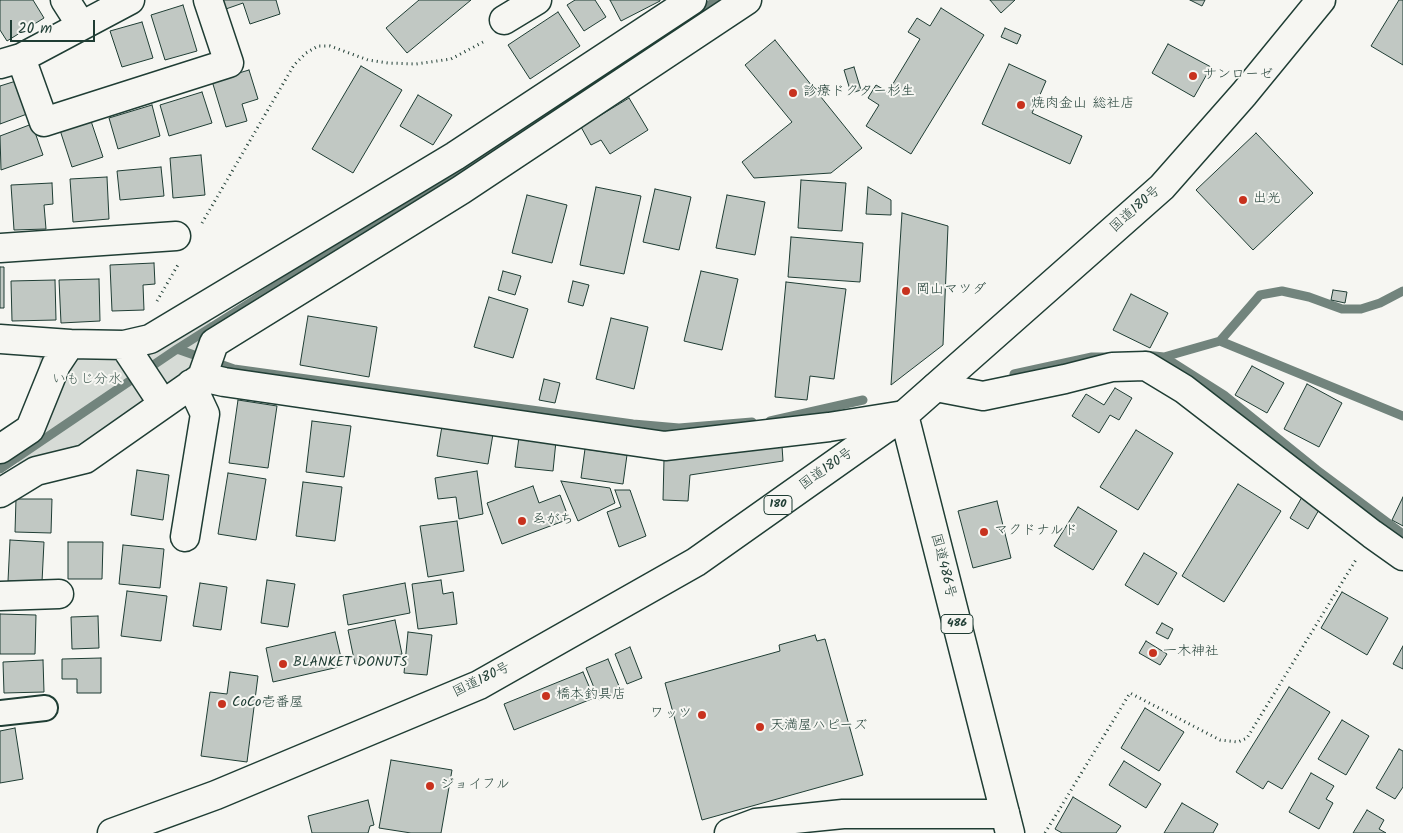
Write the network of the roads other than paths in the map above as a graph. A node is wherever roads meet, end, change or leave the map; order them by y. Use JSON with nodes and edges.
{"nodes":[{"id":1,"x":65,"y":0,"type":"edge"},
{"id":2,"x":130,"y":0,"type":"edge"},
{"id":3,"x":208,"y":0,"type":"edge"},
{"id":4,"x":537,"y":0,"type":"edge"},
{"id":5,"x":692,"y":0,"type":"edge"},
{"id":6,"x":747,"y":0,"type":"edge"},
{"id":7,"x":1321,"y":0,"type":"edge"},
{"id":8,"x":504,"y":20,"type":"road end"},
{"id":9,"x":81,"y":25,"type":"junction"},
{"id":10,"x":10,"y":61,"type":"edge"},
{"id":11,"x":179,"y":247,"type":"road end"},
{"id":12,"x":0,"y":248,"type":"edge"},
{"id":13,"x":0,"y":339,"type":"edge"},
{"id":14,"x":70,"y":344,"type":"junction"},
{"id":15,"x":143,"y":374,"type":"junction"},
{"id":16,"x":196,"y":380,"type":"junction"},
{"id":17,"x":936,"y":387,"type":"junction"},
{"id":18,"x":904,"y":415,"type":"junction"},
{"id":19,"x":0,"y":449,"type":"edge"},
{"id":20,"x":0,"y":493,"type":"edge"},
{"id":21,"x":185,"y":537,"type":"dead end"},
{"id":22,"x":1403,"y":556,"type":"edge"},
{"id":23,"x":59,"y":594,"type":"dead end"},
{"id":24,"x":0,"y":596,"type":"edge"},
{"id":25,"x":45,"y":708,"type":"dead end"},
{"id":26,"x":0,"y":713,"type":"edge"},
{"id":27,"x":1007,"y":823,"type":"edge"},
{"id":28,"x":112,"y":833,"type":"edge"},
{"id":29,"x":728,"y":833,"type":"edge"}],
"edges":[{"from":1,"to":9,"type":"main road"},
{"from":2,"to":9,"type":"main road"},
{"from":3,"to":10,"type":"main road"},
{"from":4,"to":8,"type":"main road"},
{"from":5,"to":15,"type":"main road"},
{"from":6,"to":16,"type":"main road"},
{"from":7,"to":17,"type":"main road","name":"国道180号","number":"180"},
{"from":9,"to":10,"type":"main road"},
{"from":11,"to":12,"type":"main road"},
{"from":13,"to":14,"type":"main road"},
{"from":14,"to":15,"type":"main road"},
{"from":14,"to":19,"type":"main road"},
{"from":15,"to":16,"type":"main road"},
{"from":15,"to":20,"type":"main road"},
{"from":16,"to":18,"type":"main road"},
{"from":16,"to":21,"type":"main road"},
{"from":17,"to":18,"type":"main road","name":"国道180号","number":"180"},
{"from":17,"to":22,"type":"main road"},
{"from":18,"to":27,"type":"main road","name":"国道486号","number":"486"},
{"from":18,"to":28,"type":"main road","name":"国道180号","number":"180"},
{"from":23,"to":24,"type":"main road"},
{"from":25,"to":26,"type":"street"},
{"from":27,"to":29,"type":"main road"}]}
